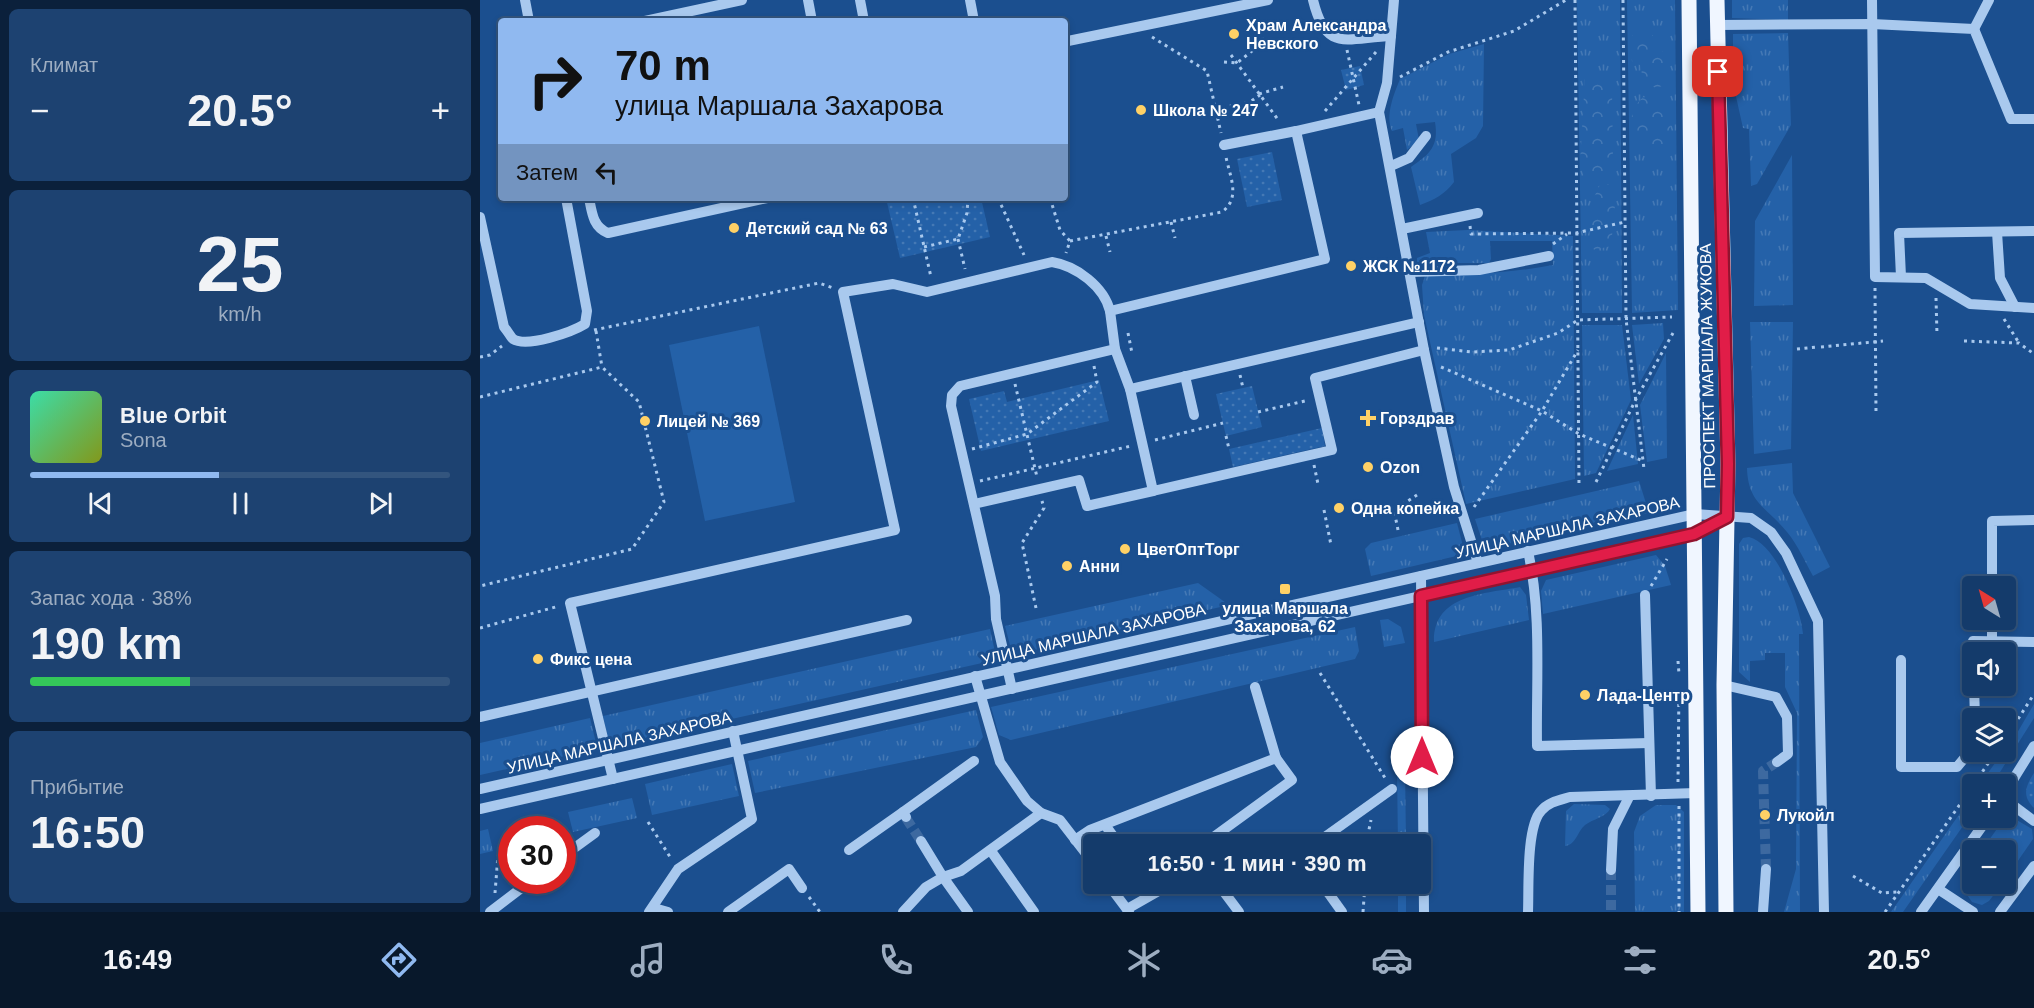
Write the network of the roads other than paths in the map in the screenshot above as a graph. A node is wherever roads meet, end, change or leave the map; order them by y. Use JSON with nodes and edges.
{"nodes":[{"id":1,"x":525,"y":0,"type":"edge"},
{"id":2,"x":742,"y":0,"type":"edge"},
{"id":3,"x":808,"y":0,"type":"edge"},
{"id":4,"x":860,"y":0,"type":"edge"},
{"id":5,"x":970,"y":0,"type":"edge"},
{"id":6,"x":1268,"y":0,"type":"edge"},
{"id":7,"x":1313,"y":0,"type":"edge"},
{"id":8,"x":1394,"y":0,"type":"edge"},
{"id":9,"x":1689,"y":0,"type":"edge"},
{"id":10,"x":1717,"y":0,"type":"edge"},
{"id":11,"x":1872,"y":0,"type":"edge"},
{"id":12,"x":1989,"y":0,"type":"edge"},
{"id":13,"x":529,"y":18,"type":"edge"},
{"id":14,"x":659,"y":18,"type":"edge"},
{"id":15,"x":811,"y":18,"type":"edge"},
{"id":16,"x":863,"y":18,"type":"edge"},
{"id":17,"x":973,"y":18,"type":"edge"},
{"id":18,"x":1872,"y":24,"type":"junction"},
{"id":19,"x":1717,"y":25,"type":"junction"},
{"id":20,"x":1974,"y":29,"type":"junction"},
{"id":21,"x":1391,"y":36,"type":"junction"},
{"id":22,"x":1068,"y":41,"type":"dead end"},
{"id":23,"x":1379,"y":111,"type":"junction"},
{"id":24,"x":2034,"y":119,"type":"edge"},
{"id":25,"x":1296,"y":131,"type":"junction"},
{"id":26,"x":1426,"y":136,"type":"dead end"},
{"id":27,"x":1224,"y":145,"type":"road end"},
{"id":28,"x":1391,"y":166,"type":"junction"},
{"id":29,"x":567,"y":201,"type":"edge"},
{"id":30,"x":590,"y":201,"type":"edge"},
{"id":31,"x":753,"y":201,"type":"edge"},
{"id":32,"x":1473,"y":214,"type":"road end"},
{"id":33,"x":480,"y":217,"type":"edge"},
{"id":34,"x":1402,"y":229,"type":"junction"},
{"id":35,"x":2034,"y":231,"type":"edge"},
{"id":36,"x":1997,"y":232,"type":"junction"},
{"id":37,"x":1549,"y":256,"type":"dead end"},
{"id":38,"x":1410,"y":273,"type":"junction"},
{"id":39,"x":1901,"y":277,"type":"junction"},
{"id":40,"x":2015,"y":307,"type":"junction"},
{"id":41,"x":2034,"y":308,"type":"edge"},
{"id":42,"x":1110,"y":311,"type":"junction"},
{"id":43,"x":1419,"y":322,"type":"junction"},
{"id":44,"x":1115,"y":349,"type":"junction"},
{"id":45,"x":1424,"y":353,"type":"junction"},
{"id":46,"x":1185,"y":376,"type":"junction"},
{"id":47,"x":1130,"y":389,"type":"junction"},
{"id":48,"x":1194,"y":415,"type":"dead end"},
{"id":49,"x":1153,"y":491,"type":"junction"},
{"id":50,"x":974,"y":504,"type":"junction"},
{"id":51,"x":1695,"y":514,"type":"junction"},
{"id":52,"x":1727,"y":517,"type":"junction"},
{"id":53,"x":2034,"y":520,"type":"edge"},
{"id":54,"x":1694,"y":534,"type":"junction"},
{"id":55,"x":1528,"y":551,"type":"junction"},
{"id":56,"x":1478,"y":563,"type":"junction"},
{"id":57,"x":1533,"y":571,"type":"junction"},
{"id":58,"x":1421,"y":576,"type":"junction"},
{"id":59,"x":1992,"y":576,"type":"edge"},
{"id":60,"x":1645,"y":595,"type":"road end"},
{"id":61,"x":1421,"y":596,"type":"junction"},
{"id":62,"x":907,"y":620,"type":"dead end"},
{"id":63,"x":1992,"y":630,"type":"edge"},
{"id":64,"x":1992,"y":641,"type":"junction"},
{"id":65,"x":1973,"y":642,"type":"edge"},
{"id":66,"x":2034,"y":642,"type":"edge"},
{"id":67,"x":1901,"y":660,"type":"dead end"},
{"id":68,"x":1007,"y":669,"type":"junction"},
{"id":69,"x":975,"y":676,"type":"junction"},
{"id":70,"x":1724,"y":686,"type":"junction"},
{"id":71,"x":1255,"y":687,"type":"dead end"},
{"id":72,"x":1012,"y":689,"type":"junction"},
{"id":73,"x":591,"y":690,"type":"junction"},
{"id":74,"x":980,"y":696,"type":"junction"},
{"id":75,"x":480,"y":717,"type":"edge"},
{"id":76,"x":733,"y":731,"type":"junction"},
{"id":77,"x":1649,"y":743,"type":"junction"},
{"id":78,"x":2034,"y":746,"type":"edge"},
{"id":79,"x":737,"y":751,"type":"junction"},
{"id":80,"x":1275,"y":758,"type":"junction"},
{"id":81,"x":609,"y":760,"type":"junction"},
{"id":82,"x":974,"y":761,"type":"dead end"},
{"id":83,"x":1962,"y":761,"type":"edge"},
{"id":84,"x":1777,"y":762,"type":"tunnel mouth"},
{"id":85,"x":2016,"y":775,"type":"edge"},
{"id":86,"x":613,"y":779,"type":"junction"},
{"id":87,"x":480,"y":789,"type":"edge"},
{"id":88,"x":1392,"y":789,"type":"road end"},
{"id":89,"x":1696,"y":793,"type":"junction"},
{"id":90,"x":1651,"y":796,"type":"junction"},
{"id":91,"x":1629,"y":797,"type":"junction"},
{"id":92,"x":2016,"y":808,"type":"edge"},
{"id":93,"x":480,"y":809,"type":"edge"},
{"id":94,"x":1041,"y":813,"type":"junction"},
{"id":95,"x":2034,"y":821,"type":"edge"},
{"id":96,"x":1105,"y":825,"type":"junction"},
{"id":97,"x":1981,"y":828,"type":"edge"},
{"id":98,"x":595,"y":833,"type":"dead end"},
{"id":99,"x":1112,"y":834,"type":"edge"},
{"id":100,"x":1218,"y":834,"type":"edge"},
{"id":101,"x":1329,"y":834,"type":"edge"},
{"id":102,"x":1075,"y":840,"type":"junction"},
{"id":103,"x":921,"y":841,"type":"tunnel mouth"},
{"id":104,"x":576,"y":847,"type":"edge"},
{"id":105,"x":849,"y":850,"type":"dead end"},
{"id":106,"x":1083,"y":850,"type":"edge"},
{"id":107,"x":991,"y":851,"type":"junction"},
{"id":108,"x":2034,"y":866,"type":"edge"},
{"id":109,"x":1766,"y":869,"type":"tunnel mouth"},
{"id":110,"x":1611,"y":870,"type":"tunnel mouth"},
{"id":111,"x":943,"y":877,"type":"junction"},
{"id":112,"x":802,"y":888,"type":"road end"},
{"id":113,"x":1938,"y":889,"type":"junction"},
{"id":114,"x":514,"y":894,"type":"edge"},
{"id":115,"x":1116,"y":894,"type":"edge"},
{"id":116,"x":1154,"y":894,"type":"edge"},
{"id":117,"x":1226,"y":894,"type":"edge"},
{"id":118,"x":1329,"y":894,"type":"edge"},
{"id":119,"x":651,"y":910,"type":"edge"},
{"id":120,"x":1128,"y":910,"type":"edge"},
{"id":121,"x":492,"y":911,"type":"edge"},
{"id":122,"x":668,"y":912,"type":"edge"},
{"id":123,"x":728,"y":912,"type":"edge"},
{"id":124,"x":903,"y":912,"type":"edge"},
{"id":125,"x":968,"y":912,"type":"edge"},
{"id":126,"x":1034,"y":912,"type":"edge"},
{"id":127,"x":1239,"y":912,"type":"edge"},
{"id":128,"x":1342,"y":912,"type":"edge"},
{"id":129,"x":1424,"y":912,"type":"edge"},
{"id":130,"x":1528,"y":912,"type":"edge"},
{"id":131,"x":1698,"y":912,"type":"edge"},
{"id":132,"x":1726,"y":912,"type":"edge"},
{"id":133,"x":1764,"y":912,"type":"edge"},
{"id":134,"x":1824,"y":912,"type":"edge"},
{"id":135,"x":1921,"y":912,"type":"edge"},
{"id":136,"x":1973,"y":912,"type":"edge"},
{"id":137,"x":2000,"y":912,"type":"edge"}],
"edges":[{"from":1,"to":13,"type":"street"},
{"from":2,"to":14,"type":"street"},
{"from":3,"to":15,"type":"street"},
{"from":4,"to":16,"type":"street"},
{"from":5,"to":17,"type":"street"},
{"from":6,"to":22,"type":"street"},
{"from":7,"to":21,"type":"street"},
{"from":8,"to":21,"type":"street"},
{"from":9,"to":51,"type":"main road","name":"ПРОСПЕКТ МАРШАЛА ЖУКОВА"},
{"from":10,"to":19,"type":"main road","name":"ПРОСПЕКТ МАРШАЛА ЖУКОВА"},
{"from":11,"to":18,"type":"street"},
{"from":12,"to":20,"type":"street"},
{"from":18,"to":19,"type":"street"},
{"from":18,"to":20,"type":"street"},
{"from":18,"to":39,"type":"street"},
{"from":19,"to":52,"type":"main road","name":"ПРОСПЕКТ МАРШАЛА ЖУКОВА"},
{"from":20,"to":24,"type":"street"},
{"from":21,"to":23,"type":"street"},
{"from":23,"to":25,"type":"street"},
{"from":23,"to":28,"type":"street"},
{"from":25,"to":27,"type":"street"},
{"from":25,"to":42,"type":"street"},
{"from":26,"to":28,"type":"street"},
{"from":28,"to":34,"type":"street"},
{"from":29,"to":33,"type":"street"},
{"from":30,"to":31,"type":"street"},
{"from":32,"to":34,"type":"street"},
{"from":34,"to":38,"type":"street"},
{"from":35,"to":36,"type":"street"},
{"from":36,"to":39,"type":"street"},
{"from":36,"to":40,"type":"street"},
{"from":37,"to":38,"type":"street"},
{"from":38,"to":43,"type":"street"},
{"from":39,"to":40,"type":"street"},
{"from":40,"to":41,"type":"street"},
{"from":42,"to":44,"type":"street"},
{"from":42,"to":73,"type":"street"},
{"from":43,"to":45,"type":"street"},
{"from":43,"to":46,"type":"street"},
{"from":44,"to":47,"type":"street"},
{"from":44,"to":50,"type":"street"},
{"from":45,"to":49,"type":"street"},
{"from":45,"to":56,"type":"street"},
{"from":46,"to":47,"type":"street"},
{"from":46,"to":48,"type":"street"},
{"from":47,"to":49,"type":"street"},
{"from":49,"to":50,"type":"street"},
{"from":50,"to":68,"type":"street"},
{"from":51,"to":52,"type":"street","name":"УЛИЦА МАРШАЛА ЗАХАРОВА"},
{"from":51,"to":54,"type":"main road","name":"ПРОСПЕКТ МАРШАЛА ЖУКОВА"},
{"from":51,"to":55,"type":"street","name":"УЛИЦА МАРШАЛА ЗАХАРОВА"},
{"from":52,"to":54,"type":"street","name":"УЛИЦА МАРШАЛА ЗАХАРОВА"},
{"from":52,"to":70,"type":"main road","name":"ПРОСПЕКТ МАРШАЛА ЖУКОВА"},
{"from":52,"to":134,"type":"street"},
{"from":53,"to":59,"type":"street"},
{"from":54,"to":57,"type":"street","name":"УЛИЦА МАРШАЛА ЗАХАРОВА"},
{"from":54,"to":89,"type":"main road","name":"ПРОСПЕКТ МАРШАЛА ЖУКОВА"},
{"from":55,"to":56,"type":"street","name":"УЛИЦА МАРШАЛА ЗАХАРОВА"},
{"from":55,"to":57,"type":"street"},
{"from":56,"to":58,"type":"street","name":"УЛИЦА МАРШАЛА ЗАХАРОВА"},
{"from":57,"to":61,"type":"street","name":"УЛИЦА МАРШАЛА ЗАХАРОВА"},
{"from":57,"to":77,"type":"street"},
{"from":58,"to":61,"type":"street"},
{"from":58,"to":68,"type":"street","name":"УЛИЦА МАРШАЛА ЗАХАРОВА"},
{"from":60,"to":77,"type":"street"},
{"from":61,"to":72,"type":"street","name":"УЛИЦА МАРШАЛА ЗАХАРОВА"},
{"from":61,"to":129,"type":"street"},
{"from":62,"to":73,"type":"street"},
{"from":63,"to":64,"type":"street"},
{"from":64,"to":65,"type":"street"},
{"from":64,"to":66,"type":"street"},
{"from":67,"to":83,"type":"street"},
{"from":68,"to":69,"type":"street","name":"УЛИЦА МАРШАЛА ЗАХАРОВА"},
{"from":68,"to":72,"type":"street"},
{"from":69,"to":74,"type":"street"},
{"from":69,"to":76,"type":"street","name":"УЛИЦА МАРШАЛА ЗАХАРОВА"},
{"from":70,"to":84,"type":"street"},
{"from":70,"to":132,"type":"main road","name":"ПРОСПЕКТ МАРШАЛА ЖУКОВА"},
{"from":71,"to":80,"type":"street"},
{"from":72,"to":74,"type":"street","name":"УЛИЦА МАРШАЛА ЗАХАРОВА"},
{"from":73,"to":75,"type":"street"},
{"from":73,"to":81,"type":"street"},
{"from":74,"to":79,"type":"street","name":"УЛИЦА МАРШАЛА ЗАХАРОВА"},
{"from":74,"to":94,"type":"street"},
{"from":76,"to":79,"type":"street"},
{"from":76,"to":81,"type":"street","name":"УЛИЦА МАРШАЛА ЗАХАРОВА"},
{"from":77,"to":90,"type":"street"},
{"from":78,"to":85,"type":"street"},
{"from":79,"to":86,"type":"street","name":"УЛИЦА МАРШАЛА ЗАХАРОВА"},
{"from":79,"to":119,"type":"street"},
{"from":80,"to":96,"type":"street"},
{"from":80,"to":100,"type":"street"},
{"from":81,"to":86,"type":"street"},
{"from":81,"to":87,"type":"street","name":"УЛИЦА МАРШАЛА ЗАХАРОВА"},
{"from":82,"to":105,"type":"street"},
{"from":86,"to":93,"type":"street","name":"УЛИЦА МАРШАЛА ЗАХАРОВА"},
{"from":88,"to":101,"type":"street"},
{"from":89,"to":90,"type":"street"},
{"from":89,"to":131,"type":"main road","name":"ПРОСПЕКТ МАРШАЛА ЖУКОВА"},
{"from":90,"to":91,"type":"street"},
{"from":91,"to":110,"type":"street"},
{"from":91,"to":130,"type":"street"},
{"from":92,"to":95,"type":"street"},
{"from":94,"to":102,"type":"street"},
{"from":94,"to":107,"type":"street"},
{"from":96,"to":99,"type":"street"},
{"from":96,"to":102,"type":"street"},
{"from":97,"to":113,"type":"street"},
{"from":98,"to":104,"type":"street"},
{"from":102,"to":106,"type":"street"},
{"from":103,"to":111,"type":"street"},
{"from":107,"to":111,"type":"street"},
{"from":107,"to":126,"type":"street"},
{"from":108,"to":137,"type":"street"},
{"from":109,"to":133,"type":"street"},
{"from":111,"to":124,"type":"street"},
{"from":111,"to":125,"type":"street"},
{"from":112,"to":123,"type":"street"},
{"from":113,"to":135,"type":"street"},
{"from":113,"to":136,"type":"street"},
{"from":114,"to":121,"type":"street"},
{"from":115,"to":120,"type":"street"},
{"from":116,"to":120,"type":"street"},
{"from":117,"to":127,"type":"street"},
{"from":118,"to":128,"type":"street"},
{"from":119,"to":122,"type":"street"}]}
